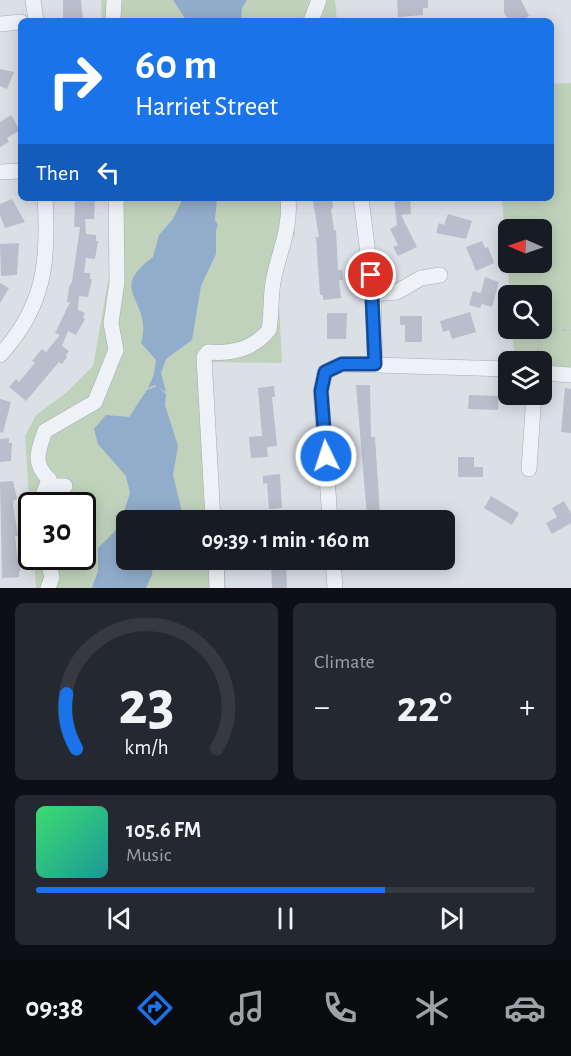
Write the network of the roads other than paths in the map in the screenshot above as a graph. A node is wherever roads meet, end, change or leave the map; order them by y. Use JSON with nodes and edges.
{"nodes":[{"id":1,"x":33,"y":0,"type":"edge"},
{"id":2,"x":114,"y":0,"type":"edge"},
{"id":3,"x":319,"y":0,"type":"edge"},
{"id":4,"x":36,"y":18,"type":"edge"},
{"id":5,"x":113,"y":18,"type":"edge"},
{"id":6,"x":312,"y":18,"type":"edge"},
{"id":7,"x":18,"y":22,"type":"edge"},
{"id":8,"x":0,"y":24,"type":"edge"},
{"id":9,"x":18,"y":171,"type":"edge"},
{"id":10,"x":0,"y":172,"type":"edge"},
{"id":11,"x":45,"y":201,"type":"edge"},
{"id":12,"x":116,"y":201,"type":"edge"},
{"id":13,"x":288,"y":201,"type":"edge"},
{"id":14,"x":361,"y":201,"type":"edge"},
{"id":15,"x":440,"y":275,"type":"dead end"},
{"id":16,"x":374,"y":294,"type":"junction"},
{"id":17,"x":0,"y":355,"type":"edge"},
{"id":18,"x":375,"y":364,"type":"junction"},
{"id":19,"x":498,"y":364,"type":"edge"},
{"id":20,"x":552,"y":374,"type":"edge"},
{"id":21,"x":571,"y":375,"type":"edge"},
{"id":22,"x":533,"y":405,"type":"edge"},
{"id":23,"x":529,"y":469,"type":"dead end"},
{"id":24,"x":49,"y":486,"type":"junction"},
{"id":25,"x":65,"y":486,"type":"dead end"},
{"id":26,"x":43,"y":492,"type":"edge"},
{"id":27,"x":212,"y":510,"type":"edge"},
{"id":28,"x":329,"y":510,"type":"edge"},
{"id":29,"x":50,"y":570,"type":"edge"},
{"id":30,"x":216,"y":570,"type":"edge"},
{"id":31,"x":334,"y":570,"type":"edge"},
{"id":32,"x":48,"y":588,"type":"edge"},
{"id":33,"x":217,"y":588,"type":"edge"},
{"id":34,"x":335,"y":588,"type":"edge"}],
"edges":[{"from":1,"to":4,"type":"street"},
{"from":2,"to":5,"type":"street"},
{"from":3,"to":6,"type":"street"},
{"from":7,"to":8,"type":"street"},
{"from":9,"to":10,"type":"street"},
{"from":11,"to":17,"type":"street"},
{"from":12,"to":24,"type":"street"},
{"from":13,"to":27,"type":"street"},
{"from":14,"to":16,"type":"street"},
{"from":15,"to":16,"type":"street"},
{"from":16,"to":18,"type":"street"},
{"from":18,"to":19,"type":"street"},
{"from":18,"to":28,"type":"street"},
{"from":20,"to":21,"type":"street"},
{"from":22,"to":23,"type":"street"},
{"from":24,"to":25,"type":"street"},
{"from":24,"to":26,"type":"street"},
{"from":29,"to":32,"type":"street"},
{"from":30,"to":33,"type":"street"},
{"from":31,"to":34,"type":"street"}]}
